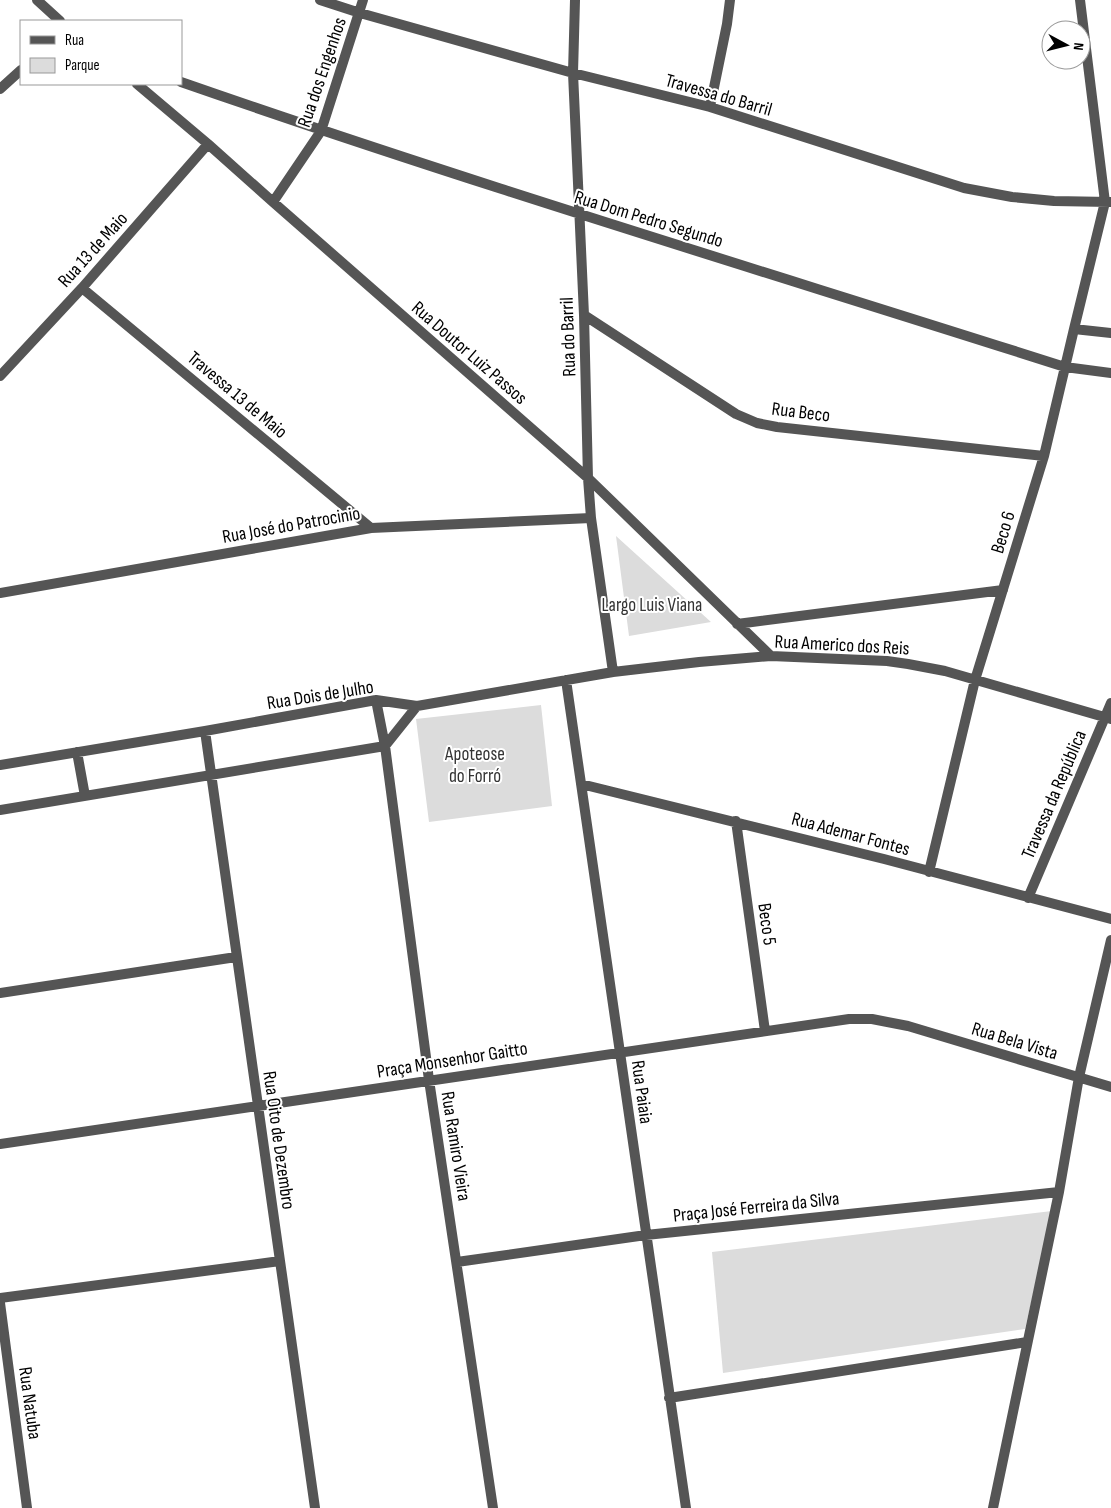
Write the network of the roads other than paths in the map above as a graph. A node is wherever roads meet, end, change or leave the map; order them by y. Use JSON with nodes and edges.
{"nodes":[{"id":1,"x":37,"y":0,"type":"edge"},
{"id":2,"x":320,"y":0,"type":"edge"},
{"id":3,"x":363,"y":0,"type":"edge"},
{"id":4,"x":575,"y":0,"type":"edge"},
{"id":5,"x":730,"y":0,"type":"edge"},
{"id":6,"x":1080,"y":0,"type":"edge"},
{"id":7,"x":360,"y":13,"type":"junction"},
{"id":8,"x":59,"y":20,"type":"edge"},
{"id":9,"x":20,"y":71,"type":"edge"},
{"id":10,"x":573,"y":73,"type":"junction"},
{"id":11,"x":182,"y":82,"type":"edge"},
{"id":12,"x":138,"y":85,"type":"edge"},
{"id":13,"x":0,"y":89,"type":"edge"},
{"id":14,"x":710,"y":107,"type":"junction"},
{"id":15,"x":322,"y":131,"type":"junction"},
{"id":16,"x":208,"y":144,"type":"junction"},
{"id":17,"x":272,"y":202,"type":"junction"},
{"id":18,"x":1108,"y":202,"type":"edge"},
{"id":19,"x":580,"y":215,"type":"junction"},
{"id":20,"x":82,"y":288,"type":"junction"},
{"id":21,"x":584,"y":315,"type":"junction"},
{"id":22,"x":1074,"y":329,"type":"junction"},
{"id":23,"x":1111,"y":333,"type":"edge"},
{"id":24,"x":1065,"y":367,"type":"junction"},
{"id":25,"x":1111,"y":373,"type":"edge"},
{"id":26,"x":0,"y":376,"type":"edge"},
{"id":27,"x":1044,"y":456,"type":"junction"},
{"id":28,"x":588,"y":478,"type":"junction"},
{"id":29,"x":592,"y":518,"type":"junction"},
{"id":30,"x":371,"y":528,"type":"junction"},
{"id":31,"x":1003,"y":590,"type":"junction"},
{"id":32,"x":0,"y":593,"type":"edge"},
{"id":33,"x":737,"y":624,"type":"junction"},
{"id":34,"x":771,"y":656,"type":"junction"},
{"id":35,"x":613,"y":672,"type":"junction"},
{"id":36,"x":566,"y":680,"type":"junction"},
{"id":37,"x":975,"y":680,"type":"junction"},
{"id":38,"x":376,"y":700,"type":"junction"},
{"id":39,"x":1111,"y":703,"type":"edge"},
{"id":40,"x":417,"y":706,"type":"junction"},
{"id":41,"x":1108,"y":718,"type":"edge"},
{"id":42,"x":205,"y":731,"type":"junction"},
{"id":43,"x":385,"y":746,"type":"junction"},
{"id":44,"x":77,"y":752,"type":"junction"},
{"id":45,"x":0,"y":764,"type":"edge"},
{"id":46,"x":210,"y":776,"type":"junction"},
{"id":47,"x":580,"y":784,"type":"junction"},
{"id":48,"x":85,"y":796,"type":"junction"},
{"id":49,"x":0,"y":810,"type":"edge"},
{"id":50,"x":736,"y":822,"type":"junction"},
{"id":51,"x":929,"y":872,"type":"junction"},
{"id":52,"x":1028,"y":898,"type":"junction"},
{"id":53,"x":1111,"y":919,"type":"edge"},
{"id":54,"x":1111,"y":940,"type":"edge"},
{"id":55,"x":236,"y":957,"type":"junction"},
{"id":56,"x":0,"y":993,"type":"edge"},
{"id":57,"x":908,"y":1026,"type":"joint"},
{"id":58,"x":765,"y":1031,"type":"junction"},
{"id":59,"x":619,"y":1052,"type":"junction"},
{"id":60,"x":1079,"y":1077,"type":"junction"},
{"id":61,"x":429,"y":1080,"type":"junction"},
{"id":62,"x":1111,"y":1087,"type":"edge"},
{"id":63,"x":257,"y":1106,"type":"junction"},
{"id":64,"x":0,"y":1144,"type":"edge"},
{"id":65,"x":1059,"y":1192,"type":"junction"},
{"id":66,"x":646,"y":1235,"type":"junction"},
{"id":67,"x":280,"y":1261,"type":"junction"},
{"id":68,"x":457,"y":1262,"type":"junction"},
{"id":69,"x":0,"y":1298,"type":"edge"},
{"id":70,"x":0,"y":1303,"type":"edge"},
{"id":71,"x":1027,"y":1342,"type":"junction"},
{"id":72,"x":669,"y":1398,"type":"junction"},
{"id":73,"x":27,"y":1508,"type":"edge"},
{"id":74,"x":315,"y":1508,"type":"edge"},
{"id":75,"x":493,"y":1508,"type":"edge"},
{"id":76,"x":686,"y":1508,"type":"edge"},
{"id":77,"x":993,"y":1508,"type":"edge"}],
"edges":[{"from":1,"to":8,"type":"street"},
{"from":2,"to":7,"type":"street","name":"Travessa do Barril"},
{"from":3,"to":7,"type":"street","name":"Rua dos Engenhos"},
{"from":4,"to":10,"type":"street","name":"Rua do Barril"},
{"from":5,"to":14,"type":"street"},
{"from":6,"to":18,"type":"street"},
{"from":7,"to":10,"type":"street","name":"Travessa do Barril"},
{"from":7,"to":15,"type":"street","name":"Rua dos Engenhos"},
{"from":9,"to":13,"type":"street"},
{"from":10,"to":14,"type":"street","name":"Travessa do Barril"},
{"from":10,"to":19,"type":"street","name":"Rua do Barril"},
{"from":11,"to":15,"type":"street","name":"Rua Dom Pedro Segundo"},
{"from":12,"to":16,"type":"street","name":"Rua Doutor Luiz Passos"},
{"from":14,"to":18,"type":"street","name":"Travessa do Barril"},
{"from":15,"to":17,"type":"street","name":"Rua dos Engenhos"},
{"from":15,"to":19,"type":"street","name":"Rua Dom Pedro Segundo"},
{"from":16,"to":17,"type":"street","name":"Rua Doutor Luiz Passos"},
{"from":16,"to":20,"type":"street","name":"Rua 13 de Maio"},
{"from":17,"to":28,"type":"street","name":"Rua Doutor Luiz Passos"},
{"from":18,"to":22,"type":"street","name":"Beco 6"},
{"from":19,"to":21,"type":"street","name":"Rua do Barril"},
{"from":19,"to":24,"type":"street","name":"Rua Dom Pedro Segundo"},
{"from":20,"to":26,"type":"street","name":"Rua 13 de Maio"},
{"from":20,"to":30,"type":"street","name":"Travessa 13 de Maio"},
{"from":21,"to":27,"type":"street","name":"Rua Beco"},
{"from":21,"to":28,"type":"street","name":"Rua do Barril"},
{"from":22,"to":23,"type":"street"},
{"from":22,"to":24,"type":"street","name":"Beco 6"},
{"from":24,"to":25,"type":"street","name":"Rua Dom Pedro Segundo"},
{"from":24,"to":27,"type":"street","name":"Beco 6"},
{"from":27,"to":31,"type":"street","name":"Beco 6"},
{"from":28,"to":29,"type":"street","name":"Rua do Barril"},
{"from":28,"to":33,"type":"street","name":"Rua Doutor Luiz Passos"},
{"from":29,"to":30,"type":"street","name":"Rua José do Patrocinio"},
{"from":29,"to":35,"type":"street","name":"Rua do Barril"},
{"from":30,"to":32,"type":"street","name":"Rua José do Patrocinio"},
{"from":31,"to":33,"type":"street"},
{"from":31,"to":37,"type":"street","name":"Beco 6"},
{"from":33,"to":34,"type":"street","name":"Rua Doutor Luiz Passos"},
{"from":34,"to":35,"type":"street","name":"Rua Americo dos Reis"},
{"from":34,"to":37,"type":"street","name":"Rua Americo dos Reis"},
{"from":35,"to":36,"type":"street","name":"Rua Americo dos Reis"},
{"from":36,"to":40,"type":"street"},
{"from":36,"to":47,"type":"street","name":"Rua Paiaia"},
{"from":37,"to":41,"type":"street","name":"Rua Americo dos Reis"},
{"from":37,"to":51,"type":"street","name":"Beco 6"},
{"from":38,"to":40,"type":"street","name":"Rua Dois de Julho"},
{"from":38,"to":42,"type":"street","name":"Rua Dois de Julho"},
{"from":38,"to":43,"type":"street","name":"Rua Ramiro Vieira"},
{"from":39,"to":41,"type":"street","name":"Travessa da República"},
{"from":40,"to":43,"type":"street"},
{"from":41,"to":52,"type":"street","name":"Travessa da República"},
{"from":42,"to":44,"type":"street","name":"Rua Dois de Julho"},
{"from":42,"to":46,"type":"street","name":"Rua Oito de Dezembro"},
{"from":43,"to":46,"type":"street"},
{"from":43,"to":61,"type":"street","name":"Rua Ramiro Vieira"},
{"from":44,"to":45,"type":"street","name":"Rua Dois de Julho"},
{"from":44,"to":48,"type":"street"},
{"from":46,"to":48,"type":"street"},
{"from":46,"to":55,"type":"street","name":"Rua Oito de Dezembro"},
{"from":47,"to":50,"type":"street","name":"Rua Ademar Fontes"},
{"from":47,"to":59,"type":"street","name":"Rua Paiaia"},
{"from":48,"to":49,"type":"street"},
{"from":50,"to":51,"type":"street","name":"Rua Ademar Fontes"},
{"from":50,"to":58,"type":"street","name":"Beco 5"},
{"from":51,"to":52,"type":"street","name":"Rua Ademar Fontes"},
{"from":52,"to":53,"type":"street","name":"Rua Ademar Fontes"},
{"from":54,"to":60,"type":"street"},
{"from":55,"to":56,"type":"street"},
{"from":55,"to":63,"type":"street","name":"Rua Oito de Dezembro"},
{"from":57,"to":58,"type":"street","name":"Praça Monsenhor Gaitto"},
{"from":57,"to":60,"type":"street","name":"Rua Bela Vista"},
{"from":58,"to":59,"type":"street","name":"Praça Monsenhor Gaitto"},
{"from":59,"to":61,"type":"street","name":"Praça Monsenhor Gaitto"},
{"from":59,"to":66,"type":"street","name":"Rua Paiaia"},
{"from":60,"to":62,"type":"street","name":"Rua Bela Vista"},
{"from":60,"to":65,"type":"street"},
{"from":61,"to":63,"type":"street","name":"Praça Monsenhor Gaitto"},
{"from":61,"to":68,"type":"street","name":"Rua Ramiro Vieira"},
{"from":63,"to":64,"type":"street","name":"Praça Monsenhor Gaitto"},
{"from":63,"to":67,"type":"street","name":"Rua Oito de Dezembro"},
{"from":65,"to":66,"type":"street","name":"Praça José Ferreira da Silva"},
{"from":65,"to":71,"type":"street"},
{"from":66,"to":68,"type":"street","name":"Praça José Ferreira da Silva"},
{"from":66,"to":72,"type":"street","name":"Rua Paiaia"},
{"from":67,"to":69,"type":"street"},
{"from":67,"to":74,"type":"street","name":"Rua Oito de Dezembro"},
{"from":68,"to":75,"type":"street","name":"Rua Ramiro Vieira"},
{"from":70,"to":73,"type":"street","name":"Rua Natuba"},
{"from":71,"to":72,"type":"street"},
{"from":71,"to":77,"type":"street"},
{"from":72,"to":76,"type":"street","name":"Rua Paiaia"}]}
